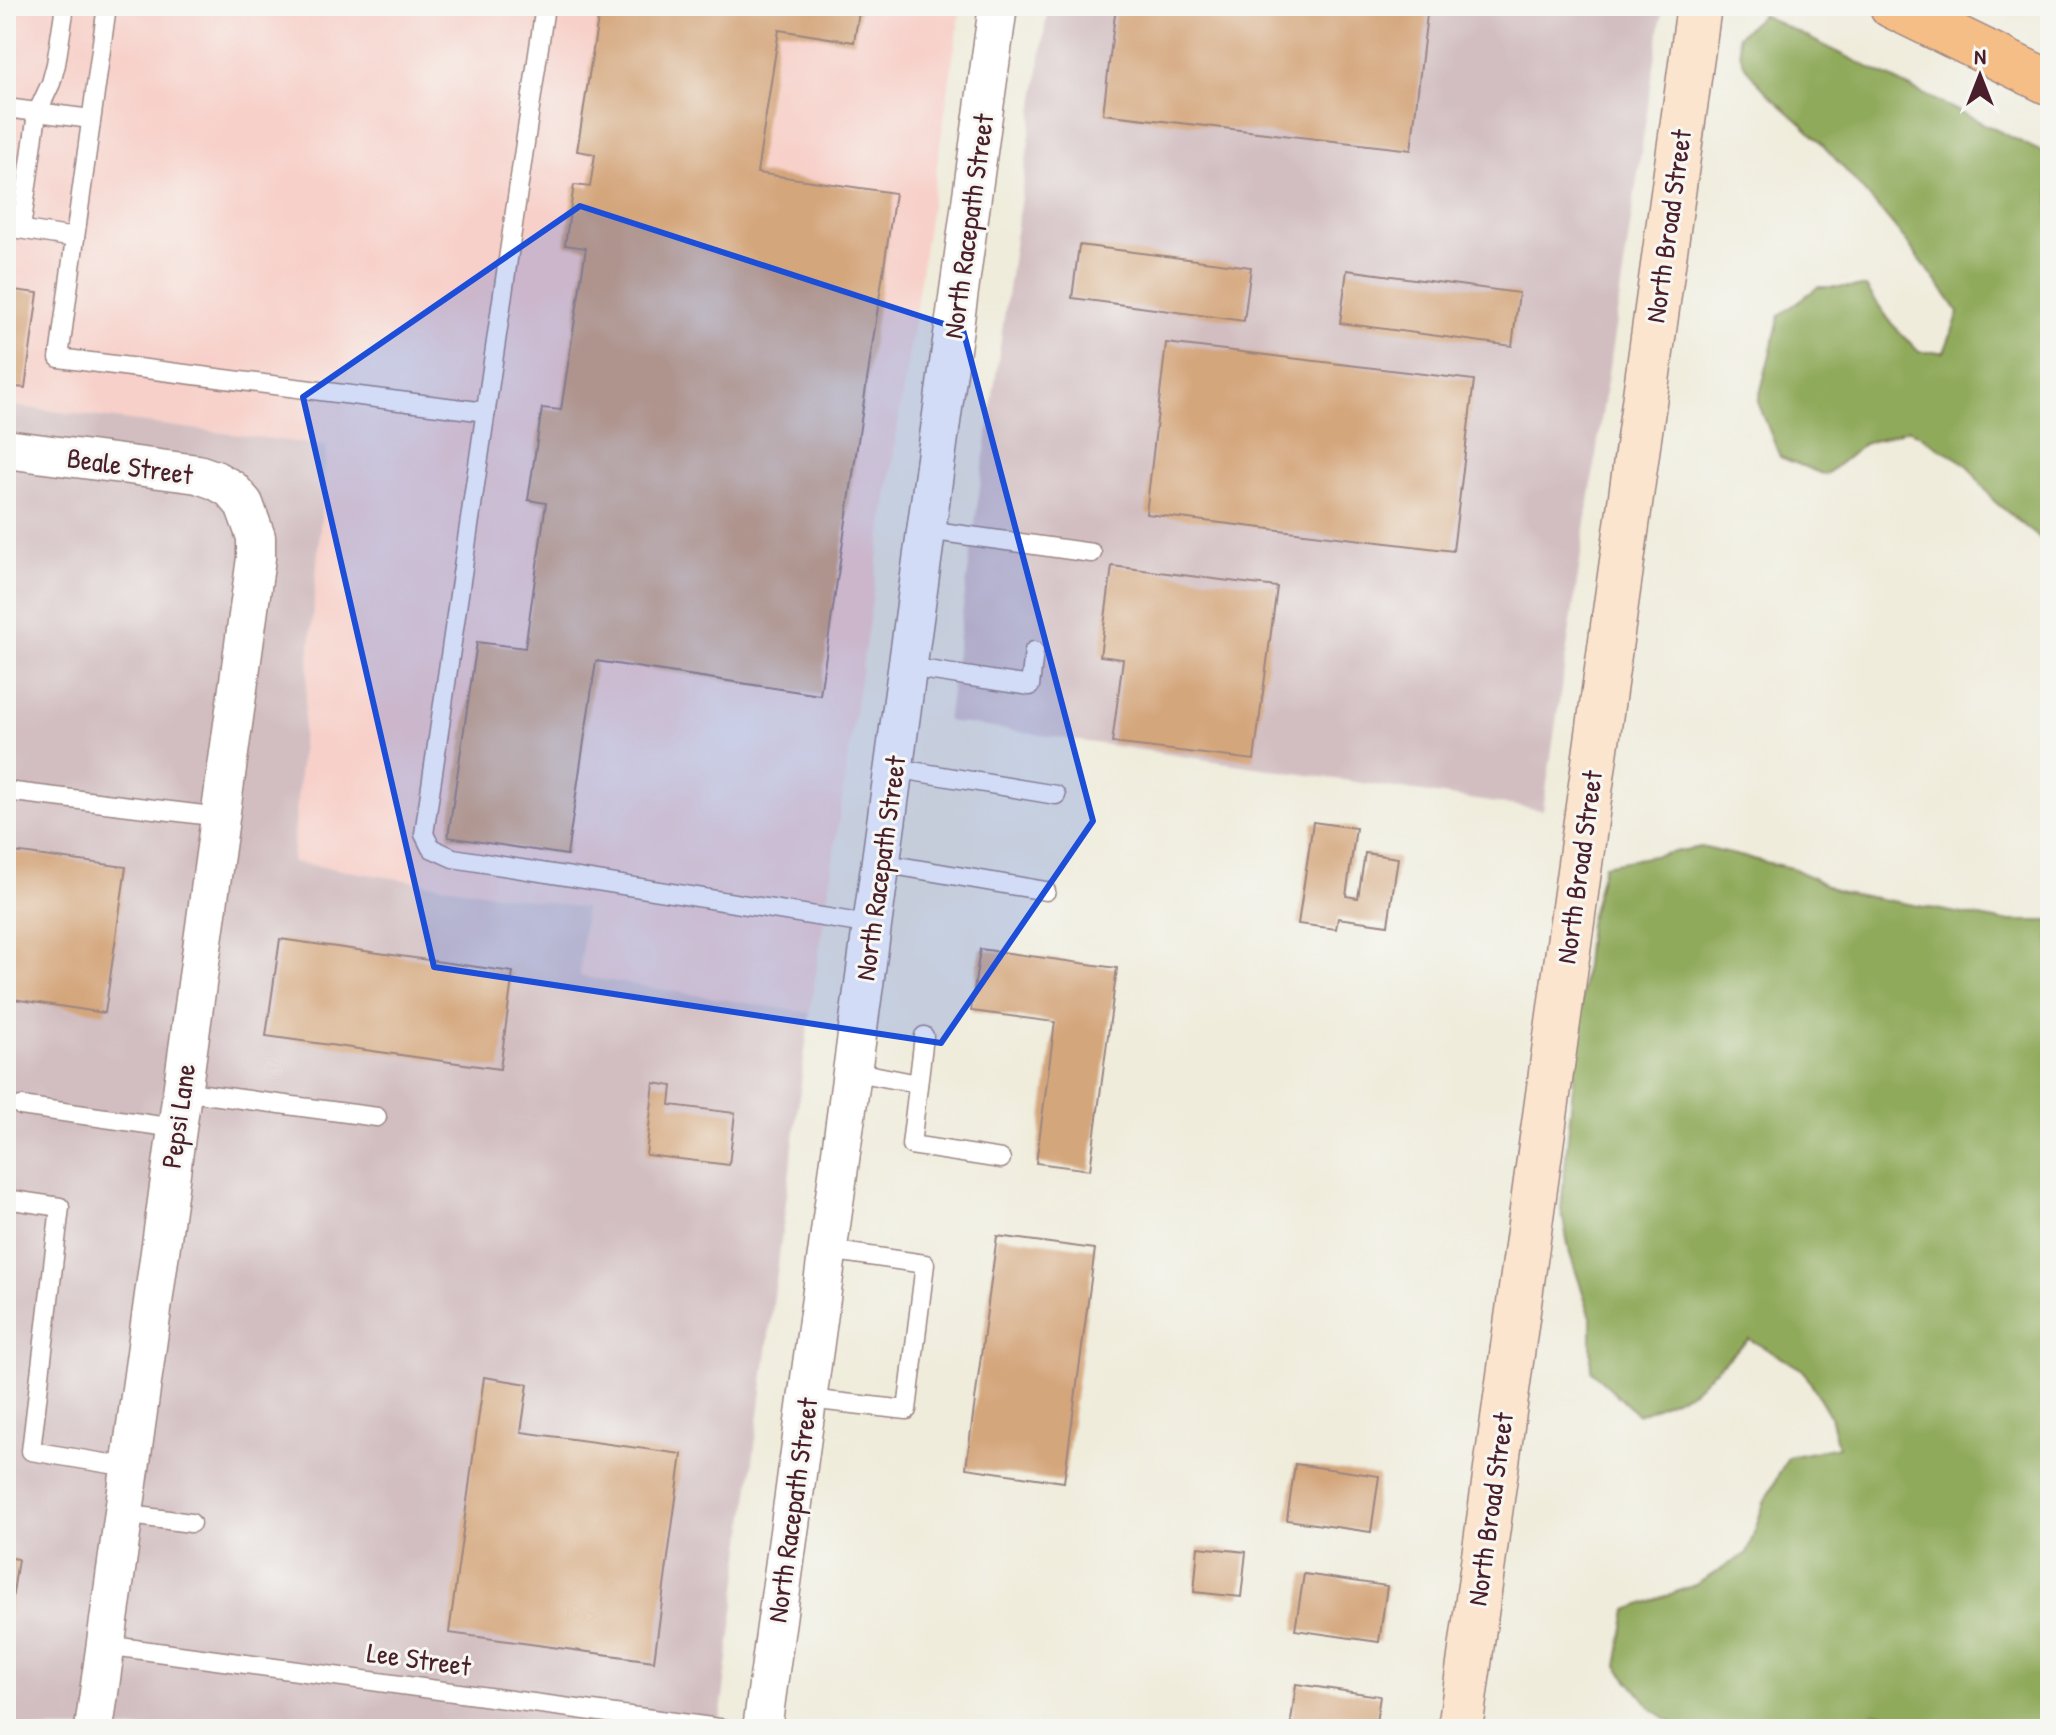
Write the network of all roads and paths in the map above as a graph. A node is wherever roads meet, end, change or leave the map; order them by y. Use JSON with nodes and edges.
{"nodes":[{"id":1,"x":65,"y":6,"type":"edge"},
{"id":2,"x":107,"y":6,"type":"edge"},
{"id":3,"x":545,"y":6,"type":"edge"},
{"id":4,"x":998,"y":6,"type":"edge"},
{"id":5,"x":1699,"y":6,"type":"edge"},
{"id":6,"x":1892,"y":6,"type":"edge"},
{"id":7,"x":2050,"y":83,"type":"edge"},
{"id":8,"x":6,"y":108,"type":"edge"},
{"id":9,"x":37,"y":113,"type":"junction"},
{"id":10,"x":91,"y":119,"type":"junction"},
{"id":11,"x":14,"y":228,"type":"edge"},
{"id":12,"x":75,"y":238,"type":"junction"},
{"id":13,"x":486,"y":412,"type":"junction"},
{"id":14,"x":6,"y":449,"type":"edge"},
{"id":15,"x":244,"y":504,"type":"joint"},
{"id":16,"x":927,"y":530,"type":"junction"},
{"id":17,"x":1092,"y":553,"type":"dead end"},
{"id":18,"x":1034,"y":651,"type":"dead end"},
{"id":19,"x":908,"y":667,"type":"junction"},
{"id":20,"x":894,"y":768,"type":"junction"},
{"id":21,"x":6,"y":791,"type":"edge"},
{"id":22,"x":1056,"y":795,"type":"dead end"},
{"id":23,"x":220,"y":817,"type":"junction"},
{"id":24,"x":881,"y":863,"type":"junction"},
{"id":25,"x":1046,"y":891,"type":"dead end"},
{"id":26,"x":872,"y":925,"type":"junction"},
{"id":27,"x":924,"y":1036,"type":"dead end"},
{"id":28,"x":852,"y":1071,"type":"junction"},
{"id":29,"x":918,"y":1084,"type":"junction"},
{"id":30,"x":181,"y":1091,"type":"junction"},
{"id":31,"x":21,"y":1106,"type":"dead end"},
{"id":32,"x":377,"y":1117,"type":"dead end"},
{"id":33,"x":175,"y":1128,"type":"junction"},
{"id":34,"x":1001,"y":1159,"type":"dead end"},
{"id":35,"x":6,"y":1199,"type":"edge"},
{"id":36,"x":828,"y":1250,"type":"junction"},
{"id":37,"x":808,"y":1399,"type":"junction"},
{"id":38,"x":129,"y":1467,"type":"junction"},
{"id":39,"x":123,"y":1514,"type":"junction"},
{"id":40,"x":191,"y":1523,"type":"dead end"},
{"id":41,"x":105,"y":1645,"type":"junction"},
{"id":42,"x":94,"y":1729,"type":"edge"},
{"id":43,"x":726,"y":1729,"type":"edge"},
{"id":44,"x":762,"y":1729,"type":"edge"},
{"id":45,"x":1460,"y":1729,"type":"edge"}],
"edges":[{"from":1,"to":9,"type":"lane"},
{"from":2,"to":10,"type":"lane"},
{"from":3,"to":13,"type":"lane"},
{"from":4,"to":16,"type":"street","name":"North Racepath Street"},
{"from":5,"to":45,"type":"street","name":"North Broad Street"},
{"from":6,"to":7,"type":"highway"},
{"from":8,"to":9,"type":"lane"},
{"from":9,"to":10,"type":"lane"},
{"from":9,"to":11,"type":"lane"},
{"from":10,"to":12,"type":"lane"},
{"from":11,"to":12,"type":"lane"},
{"from":12,"to":13,"type":"lane"},
{"from":13,"to":26,"type":"lane"},
{"from":14,"to":15,"type":"street","name":"Beale Street"},
{"from":15,"to":23,"type":"street","name":"Pepsi Lane"},
{"from":16,"to":17,"type":"lane"},
{"from":16,"to":19,"type":"street","name":"North Racepath Street"},
{"from":18,"to":19,"type":"lane"},
{"from":19,"to":20,"type":"street","name":"North Racepath Street"},
{"from":20,"to":22,"type":"lane"},
{"from":20,"to":24,"type":"street","name":"North Racepath Street"},
{"from":21,"to":23,"type":"lane"},
{"from":23,"to":30,"type":"street","name":"Pepsi Lane"},
{"from":24,"to":25,"type":"lane"},
{"from":24,"to":26,"type":"street","name":"North Racepath Street"},
{"from":26,"to":28,"type":"street","name":"North Racepath Street"},
{"from":27,"to":29,"type":"lane"},
{"from":28,"to":29,"type":"lane"},
{"from":28,"to":36,"type":"street","name":"North Racepath Street"},
{"from":29,"to":34,"type":"lane"},
{"from":30,"to":32,"type":"lane"},
{"from":30,"to":33,"type":"street","name":"Pepsi Lane"},
{"from":31,"to":33,"type":"lane"},
{"from":33,"to":38,"type":"street","name":"Pepsi Lane"},
{"from":35,"to":38,"type":"lane"},
{"from":36,"to":37,"type":"street","name":"North Racepath Street"},
{"from":36,"to":37,"type":"lane"},
{"from":37,"to":44,"type":"street","name":"North Racepath Street"},
{"from":38,"to":39,"type":"street","name":"Pepsi Lane"},
{"from":39,"to":40,"type":"lane"},
{"from":39,"to":41,"type":"street","name":"Pepsi Lane"},
{"from":41,"to":42,"type":"street","name":"Pepsi Lane"},
{"from":41,"to":43,"type":"lane","name":"Lee Street"}]}
